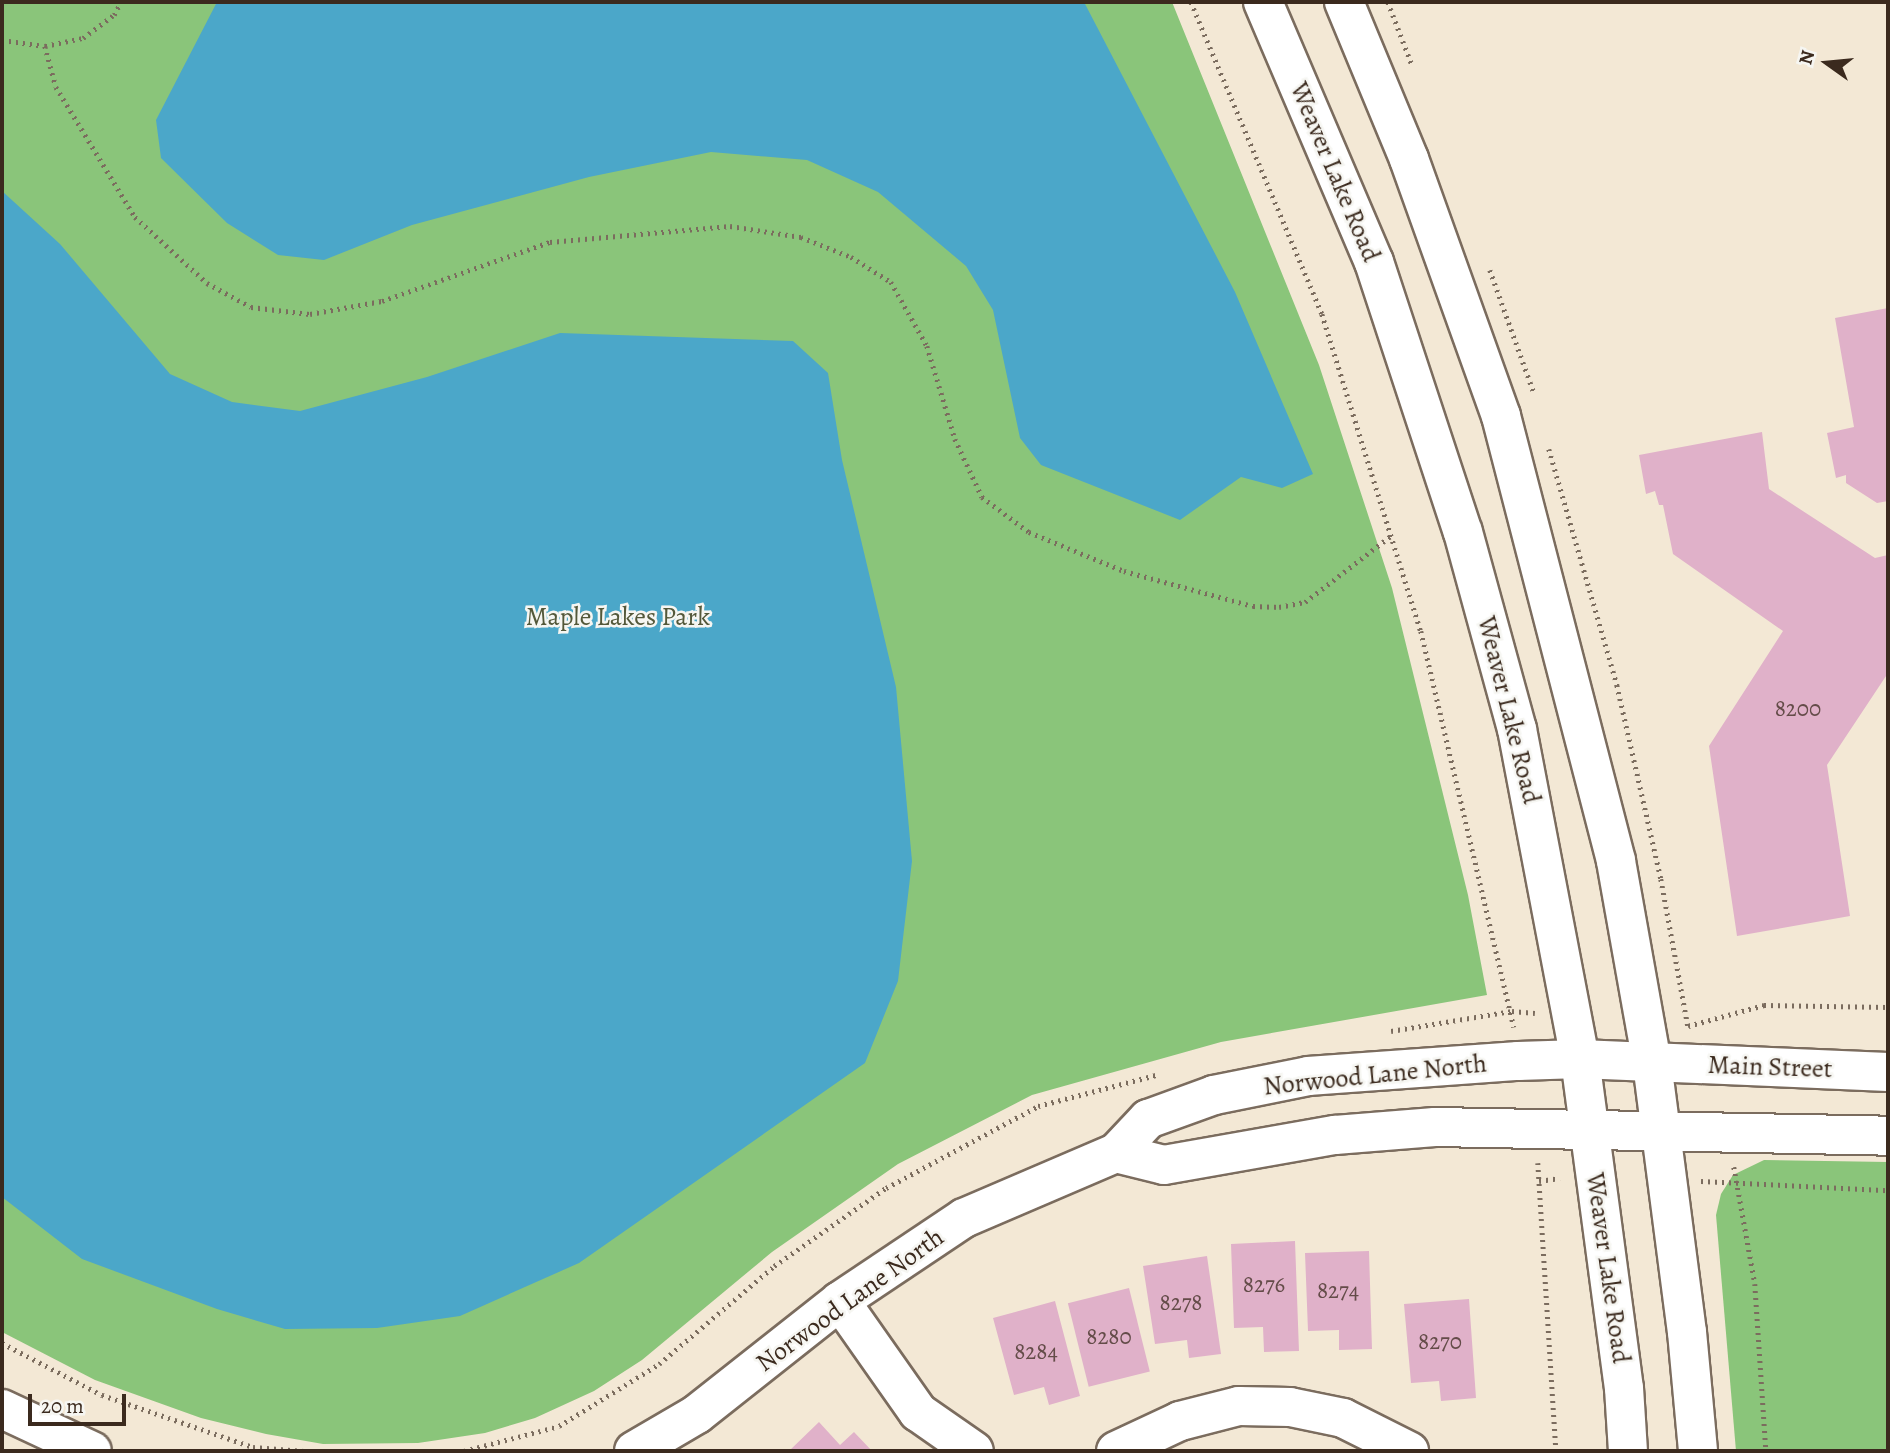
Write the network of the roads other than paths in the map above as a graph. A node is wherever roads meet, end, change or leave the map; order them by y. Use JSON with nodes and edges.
{"nodes":[{"id":1,"x":1263,"y":2,"type":"edge"},
{"id":2,"x":1344,"y":2,"type":"edge"},
{"id":3,"x":1580,"y":1059,"type":"junction"},
{"id":4,"x":1653,"y":1063,"type":"junction"},
{"id":5,"x":1888,"y":1072,"type":"edge"},
{"id":6,"x":1590,"y":1131,"type":"junction"},
{"id":7,"x":1661,"y":1133,"type":"junction"},
{"id":8,"x":1888,"y":1136,"type":"edge"},
{"id":9,"x":1116,"y":1153,"type":"junction"},
{"id":10,"x":840,"y":1301,"type":"junction"},
{"id":11,"x":2,"y":1409,"type":"edge"},
{"id":12,"x":92,"y":1451,"type":"edge"},
{"id":13,"x":634,"y":1451,"type":"edge"},
{"id":14,"x":974,"y":1451,"type":"edge"},
{"id":15,"x":1116,"y":1451,"type":"edge"},
{"id":16,"x":1409,"y":1451,"type":"edge"},
{"id":17,"x":1628,"y":1451,"type":"edge"},
{"id":18,"x":1698,"y":1451,"type":"edge"}],
"edges":[{"from":1,"to":3,"type":"main road","name":"Weaver Lake Road"},
{"from":2,"to":4,"type":"main road"},
{"from":3,"to":4,"type":"main road","name":"Norwood Lane North"},
{"from":3,"to":6,"type":"main road","name":"Weaver Lake Road"},
{"from":3,"to":9,"type":"main road","name":"Norwood Lane North"},
{"from":4,"to":5,"type":"main road","name":"Main Street"},
{"from":4,"to":7,"type":"main road"},
{"from":6,"to":7,"type":"main road"},
{"from":6,"to":9,"type":"main road"},
{"from":6,"to":17,"type":"main road","name":"Weaver Lake Road"},
{"from":7,"to":8,"type":"main road"},
{"from":7,"to":18,"type":"main road"},
{"from":9,"to":10,"type":"main road","name":"Norwood Lane North"},
{"from":10,"to":13,"type":"main road","name":"Norwood Lane North"},
{"from":10,"to":14,"type":"main road"},
{"from":11,"to":12,"type":"main road"},
{"from":15,"to":16,"type":"main road"}]}
